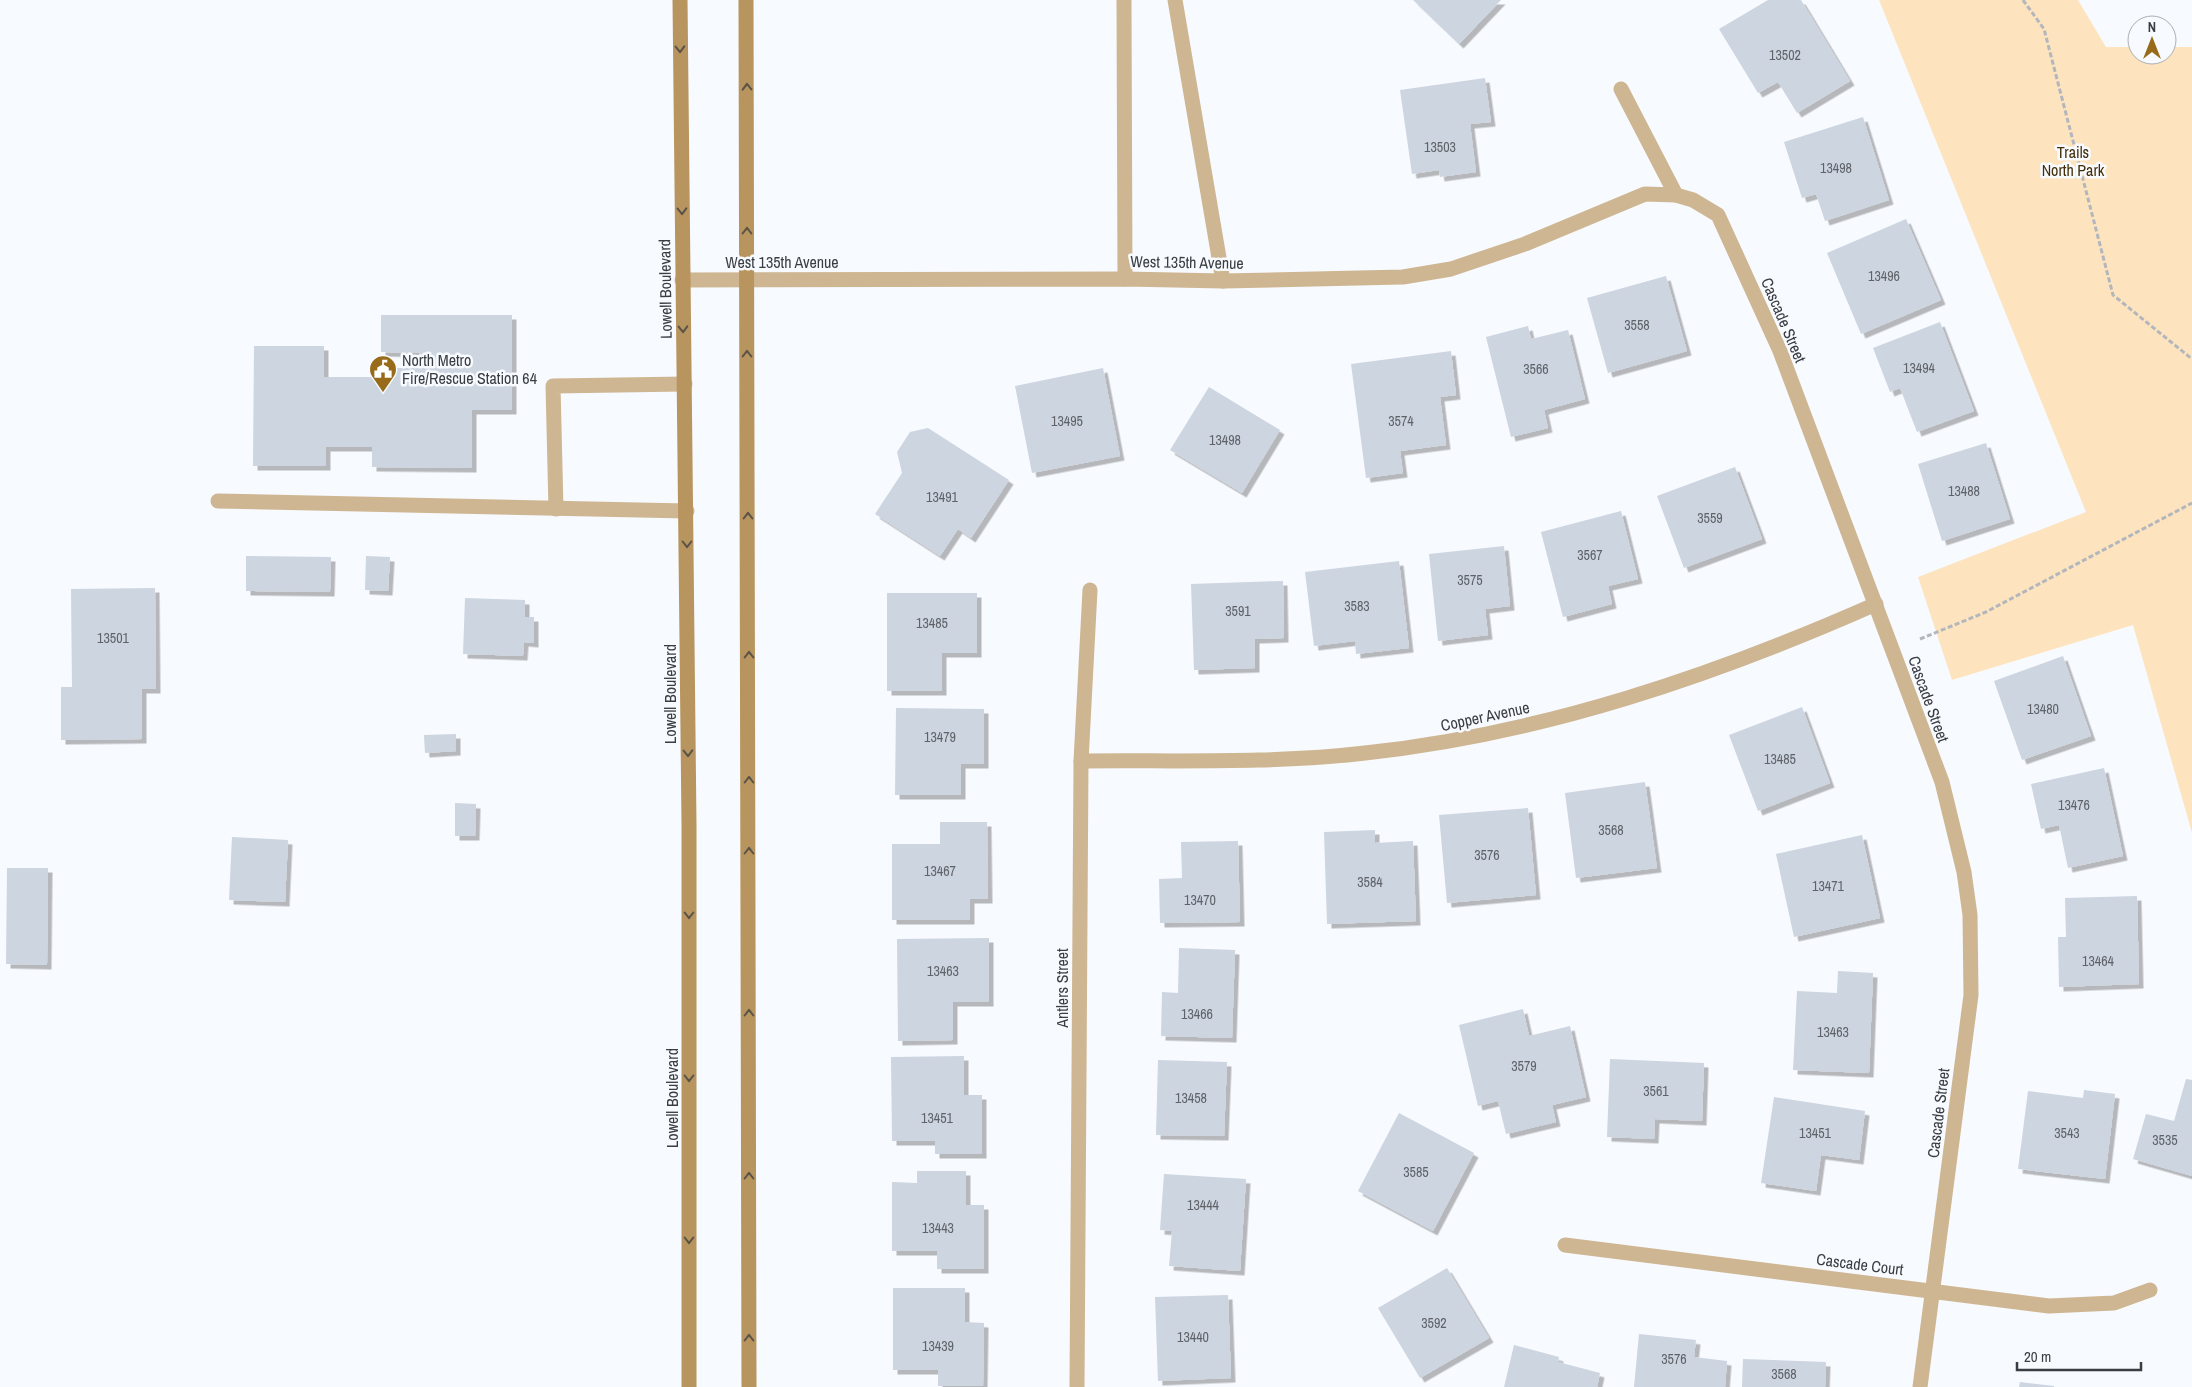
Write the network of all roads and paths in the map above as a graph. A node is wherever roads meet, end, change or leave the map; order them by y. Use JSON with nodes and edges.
{"nodes":[{"id":1,"x":680,"y":0,"type":"edge"},
{"id":2,"x":746,"y":0,"type":"edge"},
{"id":3,"x":1124,"y":0,"type":"edge"},
{"id":4,"x":1175,"y":0,"type":"edge"},
{"id":5,"x":2023,"y":0,"type":"edge"},
{"id":6,"x":1621,"y":88,"type":"dead end"},
{"id":7,"x":1676,"y":195,"type":"junction"},
{"id":8,"x":1126,"y":279,"type":"junction"},
{"id":9,"x":682,"y":280,"type":"junction"},
{"id":10,"x":747,"y":280,"type":"junction"},
{"id":11,"x":1223,"y":281,"type":"junction"},
{"id":12,"x":2192,"y":358,"type":"edge"},
{"id":13,"x":685,"y":384,"type":"junction"},
{"id":14,"x":218,"y":501,"type":"dead end"},
{"id":15,"x":2192,"y":504,"type":"edge"},
{"id":16,"x":556,"y":509,"type":"junction"},
{"id":17,"x":687,"y":511,"type":"junction"},
{"id":18,"x":1090,"y":590,"type":"dead end"},
{"id":19,"x":1876,"y":604,"type":"junction"},
{"id":20,"x":1892,"y":650,"type":"junction"},
{"id":21,"x":1081,"y":761,"type":"junction"},
{"id":22,"x":1565,"y":1245,"type":"dead end"},
{"id":23,"x":2150,"y":1290,"type":"dead end"},
{"id":24,"x":1933,"y":1291,"type":"junction"},
{"id":25,"x":689,"y":1387,"type":"edge"},
{"id":26,"x":749,"y":1387,"type":"edge"},
{"id":27,"x":1077,"y":1387,"type":"edge"},
{"id":28,"x":1920,"y":1387,"type":"edge"}],
"edges":[{"from":1,"to":9,"type":"main road","name":"Lowell Boulevard","one_way":true},
{"from":10,"to":2,"type":"main road","one_way":true},
{"from":3,"to":8,"type":"street"},
{"from":4,"to":11,"type":"street"},
{"from":5,"to":12,"type":"path"},
{"from":6,"to":7,"type":"street"},
{"from":7,"to":11,"type":"street","name":"West 135th Avenue"},
{"from":7,"to":19,"type":"street","name":"Cascade Street"},
{"from":8,"to":10,"type":"street","name":"West 135th Avenue"},
{"from":8,"to":11,"type":"street","name":"West 135th Avenue"},
{"from":9,"to":10,"type":"street","name":"West 135th Avenue"},
{"from":9,"to":13,"type":"main road","name":"Lowell Boulevard","one_way":true},
{"from":26,"to":10,"type":"main road","one_way":true},
{"from":13,"to":16,"type":"street"},
{"from":13,"to":17,"type":"main road","name":"Lowell Boulevard"},
{"from":14,"to":16,"type":"street"},
{"from":15,"to":20,"type":"path"},
{"from":16,"to":17,"type":"street"},
{"from":17,"to":25,"type":"main road","name":"Lowell Boulevard","one_way":true},
{"from":18,"to":21,"type":"street","name":"Antlers Street"},
{"from":19,"to":20,"type":"street","name":"Cascade Street"},
{"from":19,"to":21,"type":"street","name":"Copper Avenue"},
{"from":20,"to":24,"type":"street","name":"Cascade Street"},
{"from":21,"to":27,"type":"street","name":"Antlers Street"},
{"from":22,"to":24,"type":"street","name":"Cascade Court"},
{"from":23,"to":24,"type":"street","name":"Cascade Court"},
{"from":24,"to":28,"type":"street","name":"Cascade Street"}]}
